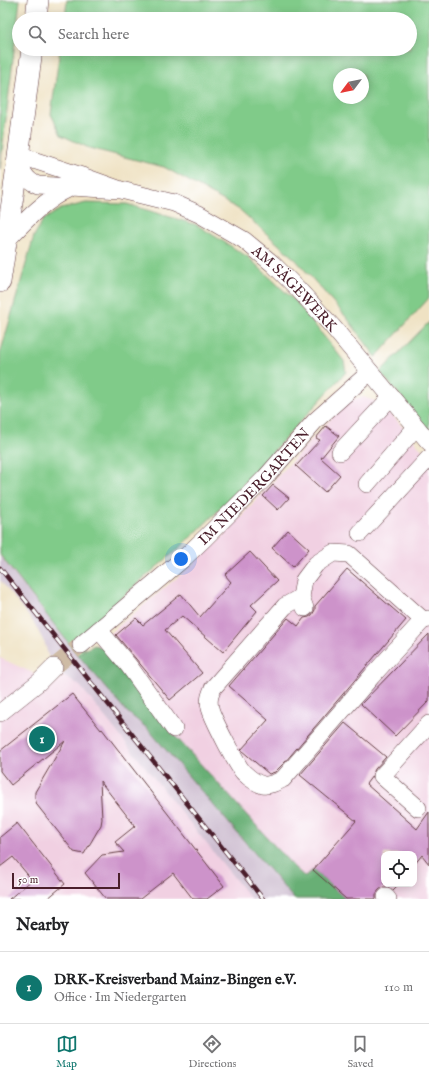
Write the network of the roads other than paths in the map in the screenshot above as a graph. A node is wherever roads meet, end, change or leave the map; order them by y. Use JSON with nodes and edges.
{"nodes":[{"id":1,"x":38,"y":0,"type":"edge"},
{"id":2,"x":37,"y":12,"type":"edge"},
{"id":3,"x":31,"y":56,"type":"edge"},
{"id":4,"x":18,"y":155,"type":"junction"},
{"id":5,"x":70,"y":188,"type":"junction"},
{"id":6,"x":121,"y":190,"type":"junction"},
{"id":7,"x":6,"y":240,"type":"junction"},
{"id":8,"x":0,"y":282,"type":"edge"},
{"id":9,"x":370,"y":372,"type":"junction"},
{"id":10,"x":391,"y":397,"type":"junction"},
{"id":11,"x":417,"y":428,"type":"junction"},
{"id":12,"x":429,"y":442,"type":"edge"},
{"id":13,"x":340,"y":452,"type":"dead end"},
{"id":14,"x":429,"y":458,"type":"edge"},
{"id":15,"x":367,"y":484,"type":"dead end"},
{"id":16,"x":360,"y":533,"type":"dead end"},
{"id":17,"x":426,"y":619,"type":"edge"},
{"id":18,"x":99,"y":630,"type":"junction"},
{"id":19,"x":81,"y":646,"type":"tunnel mouth"},
{"id":20,"x":54,"y":667,"type":"tunnel mouth"},
{"id":21,"x":0,"y":713,"type":"edge"},
{"id":22,"x":429,"y":724,"type":"edge"},
{"id":23,"x":174,"y":729,"type":"dead end"},
{"id":24,"x":418,"y":808,"type":"dead end"}],
"edges":[{"from":1,"to":2,"type":"main road"},
{"from":3,"to":4,"type":"main road"},
{"from":4,"to":5,"type":"street","name":"AM SÄGEWERK"},
{"from":4,"to":6,"type":"street","name":"AM SÄGEWERK"},
{"from":4,"to":7,"type":"main road"},
{"from":5,"to":6,"type":"street","name":"AM SÄGEWERK"},
{"from":5,"to":7,"type":"street"},
{"from":6,"to":9,"type":"street","name":"AM SÄGEWERK"},
{"from":7,"to":8,"type":"main road"},
{"from":9,"to":10,"type":"street","name":"AM SÄGEWERK"},
{"from":9,"to":18,"type":"street","name":"IM NIEDERGARTEN"},
{"from":10,"to":11,"type":"street","name":"AM SÄGEWERK"},
{"from":10,"to":13,"type":"street"},
{"from":11,"to":12,"type":"street","name":"AM SÄGEWERK"},
{"from":11,"to":15,"type":"street"},
{"from":14,"to":16,"type":"street"},
{"from":17,"to":17,"type":"street"},
{"from":18,"to":19,"type":"street","name":"IM NIEDERGARTEN"},
{"from":18,"to":23,"type":"street"},
{"from":20,"to":21,"type":"street"},
{"from":22,"to":24,"type":"street"}]}
